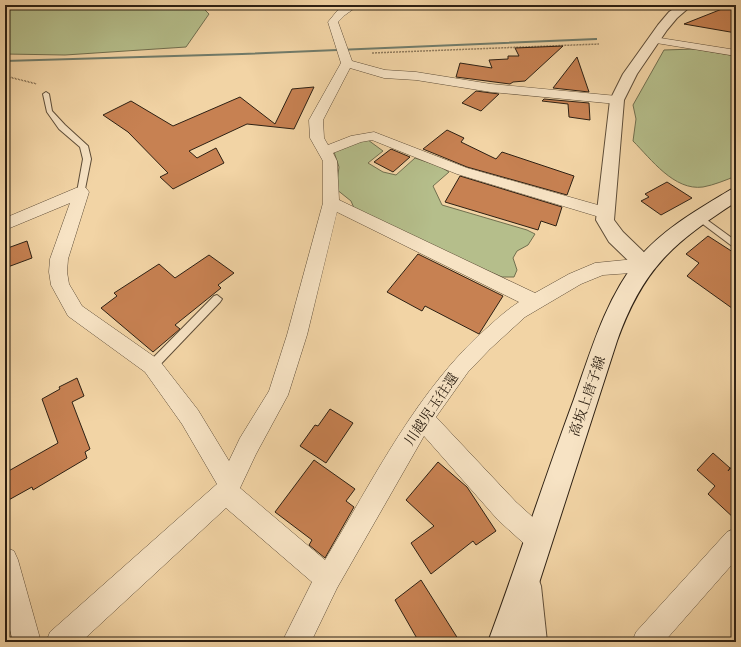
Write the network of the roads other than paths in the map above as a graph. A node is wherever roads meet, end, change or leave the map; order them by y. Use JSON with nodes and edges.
{"nodes":[{"id":1,"x":354,"y":5,"type":"edge"},
{"id":2,"x":686,"y":5,"type":"edge"},
{"id":3,"x":654,"y":40,"type":"junction"},
{"id":4,"x":736,"y":53,"type":"edge"},
{"id":5,"x":346,"y":59,"type":"junction"},
{"id":6,"x":46,"y":94,"type":"road end"},
{"id":7,"x":617,"y":100,"type":"junction"},
{"id":8,"x":325,"y":151,"type":"junction"},
{"id":9,"x":81,"y":192,"type":"junction"},
{"id":10,"x":736,"y":194,"type":"edge"},
{"id":11,"x":331,"y":203,"type":"junction"},
{"id":12,"x":606,"y":213,"type":"junction"},
{"id":13,"x":699,"y":217,"type":"junction"},
{"id":14,"x":5,"y":224,"type":"edge"},
{"id":15,"x":736,"y":246,"type":"edge"},
{"id":16,"x":645,"y":264,"type":"junction"},
{"id":17,"x":217,"y":299,"type":"dead end"},
{"id":18,"x":536,"y":302,"type":"junction"},
{"id":19,"x":152,"y":366,"type":"junction"},
{"id":20,"x":422,"y":418,"type":"junction"},
{"id":21,"x":228,"y":488,"type":"junction"},
{"id":22,"x":539,"y":540,"type":"junction"},
{"id":23,"x":736,"y":541,"type":"edge"},
{"id":24,"x":5,"y":560,"type":"edge"},
{"id":25,"x":328,"y":579,"type":"junction"},
{"id":26,"x":526,"y":582,"type":"junction"},
{"id":27,"x":27,"y":642,"type":"edge"},
{"id":28,"x":60,"y":642,"type":"edge"},
{"id":29,"x":296,"y":642,"type":"edge"},
{"id":30,"x":504,"y":642,"type":"edge"},
{"id":31,"x":531,"y":642,"type":"edge"},
{"id":32,"x":646,"y":642,"type":"edge"}],
"edges":[{"from":1,"to":5,"type":"street"},
{"from":2,"to":3,"type":"street"},
{"from":3,"to":4,"type":"street"},
{"from":3,"to":7,"type":"street"},
{"from":5,"to":7,"type":"street"},
{"from":5,"to":8,"type":"street"},
{"from":6,"to":9,"type":"lane"},
{"from":7,"to":12,"type":"street"},
{"from":8,"to":11,"type":"street"},
{"from":8,"to":12,"type":"street"},
{"from":9,"to":14,"type":"street"},
{"from":9,"to":19,"type":"street"},
{"from":10,"to":13,"type":"street","name":"高坂上唐子線"},
{"from":11,"to":18,"type":"street"},
{"from":11,"to":21,"type":"street"},
{"from":12,"to":16,"type":"street"},
{"from":13,"to":15,"type":"lane"},
{"from":13,"to":16,"type":"street","name":"高坂上唐子線"},
{"from":16,"to":18,"type":"street","name":"川越児玉往還"},
{"from":16,"to":22,"type":"street","name":"高坂上唐子線"},
{"from":17,"to":19,"type":"lane"},
{"from":18,"to":20,"type":"street","name":"川越児玉往還"},
{"from":19,"to":21,"type":"street"},
{"from":20,"to":22,"type":"street"},
{"from":20,"to":25,"type":"street","name":"川越児玉往還"},
{"from":21,"to":25,"type":"street"},
{"from":21,"to":28,"type":"street"},
{"from":22,"to":26,"type":"street","name":"高坂上唐子線"},
{"from":23,"to":32,"type":"street"},
{"from":24,"to":27,"type":"street"},
{"from":25,"to":29,"type":"street","name":"川越児玉往還"},
{"from":26,"to":30,"type":"street","name":"高坂上唐子線"},
{"from":26,"to":31,"type":"street"}]}
